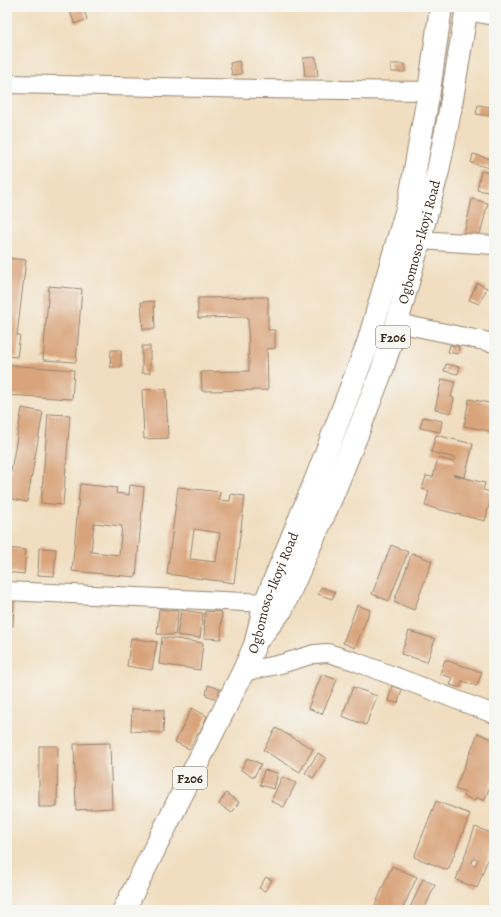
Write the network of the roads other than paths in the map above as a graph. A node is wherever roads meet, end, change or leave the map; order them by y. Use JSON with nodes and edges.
{"nodes":[{"id":1,"x":441,"y":7,"type":"edge"},
{"id":2,"x":467,"y":9,"type":"edge"},
{"id":3,"x":494,"y":16,"type":"edge"},
{"id":4,"x":7,"y":84,"type":"edge"},
{"id":5,"x":429,"y":91,"type":"junction"},
{"id":6,"x":420,"y":240,"type":"junction"},
{"id":7,"x":494,"y":245,"type":"edge"},
{"id":8,"x":397,"y":323,"type":"junction"},
{"id":9,"x":494,"y":343,"type":"edge"},
{"id":10,"x":7,"y":591,"type":"edge"},
{"id":11,"x":265,"y":603,"type":"junction"},
{"id":12,"x":255,"y":645,"type":"junction"},
{"id":13,"x":243,"y":672,"type":"junction"},
{"id":14,"x":494,"y":714,"type":"edge"},
{"id":15,"x":124,"y":910,"type":"edge"}],
"edges":[{"from":1,"to":5,"type":"main road","name":"Ogbomoso-Ikoyi Road","number":"F206"},
{"from":2,"to":3,"type":"street"},
{"from":2,"to":6,"type":"main road","name":"Ogbomoso-Ikoyi Road","number":"F206"},
{"from":4,"to":5,"type":"street"},
{"from":5,"to":11,"type":"main road","name":"Ogbomoso-Ikoyi Road","number":"F206"},
{"from":6,"to":7,"type":"street"},
{"from":6,"to":8,"type":"main road","name":"Ogbomoso-Ikoyi Road","number":"F206"},
{"from":8,"to":9,"type":"street"},
{"from":8,"to":12,"type":"main road","name":"Ogbomoso-Ikoyi Road","number":"F206"},
{"from":10,"to":11,"type":"street"},
{"from":11,"to":12,"type":"main road","name":"Ogbomoso-Ikoyi Road","number":"F206"},
{"from":12,"to":13,"type":"main road","number":"F206"},
{"from":13,"to":14,"type":"street"},
{"from":13,"to":15,"type":"main road","number":"F206"}]}
